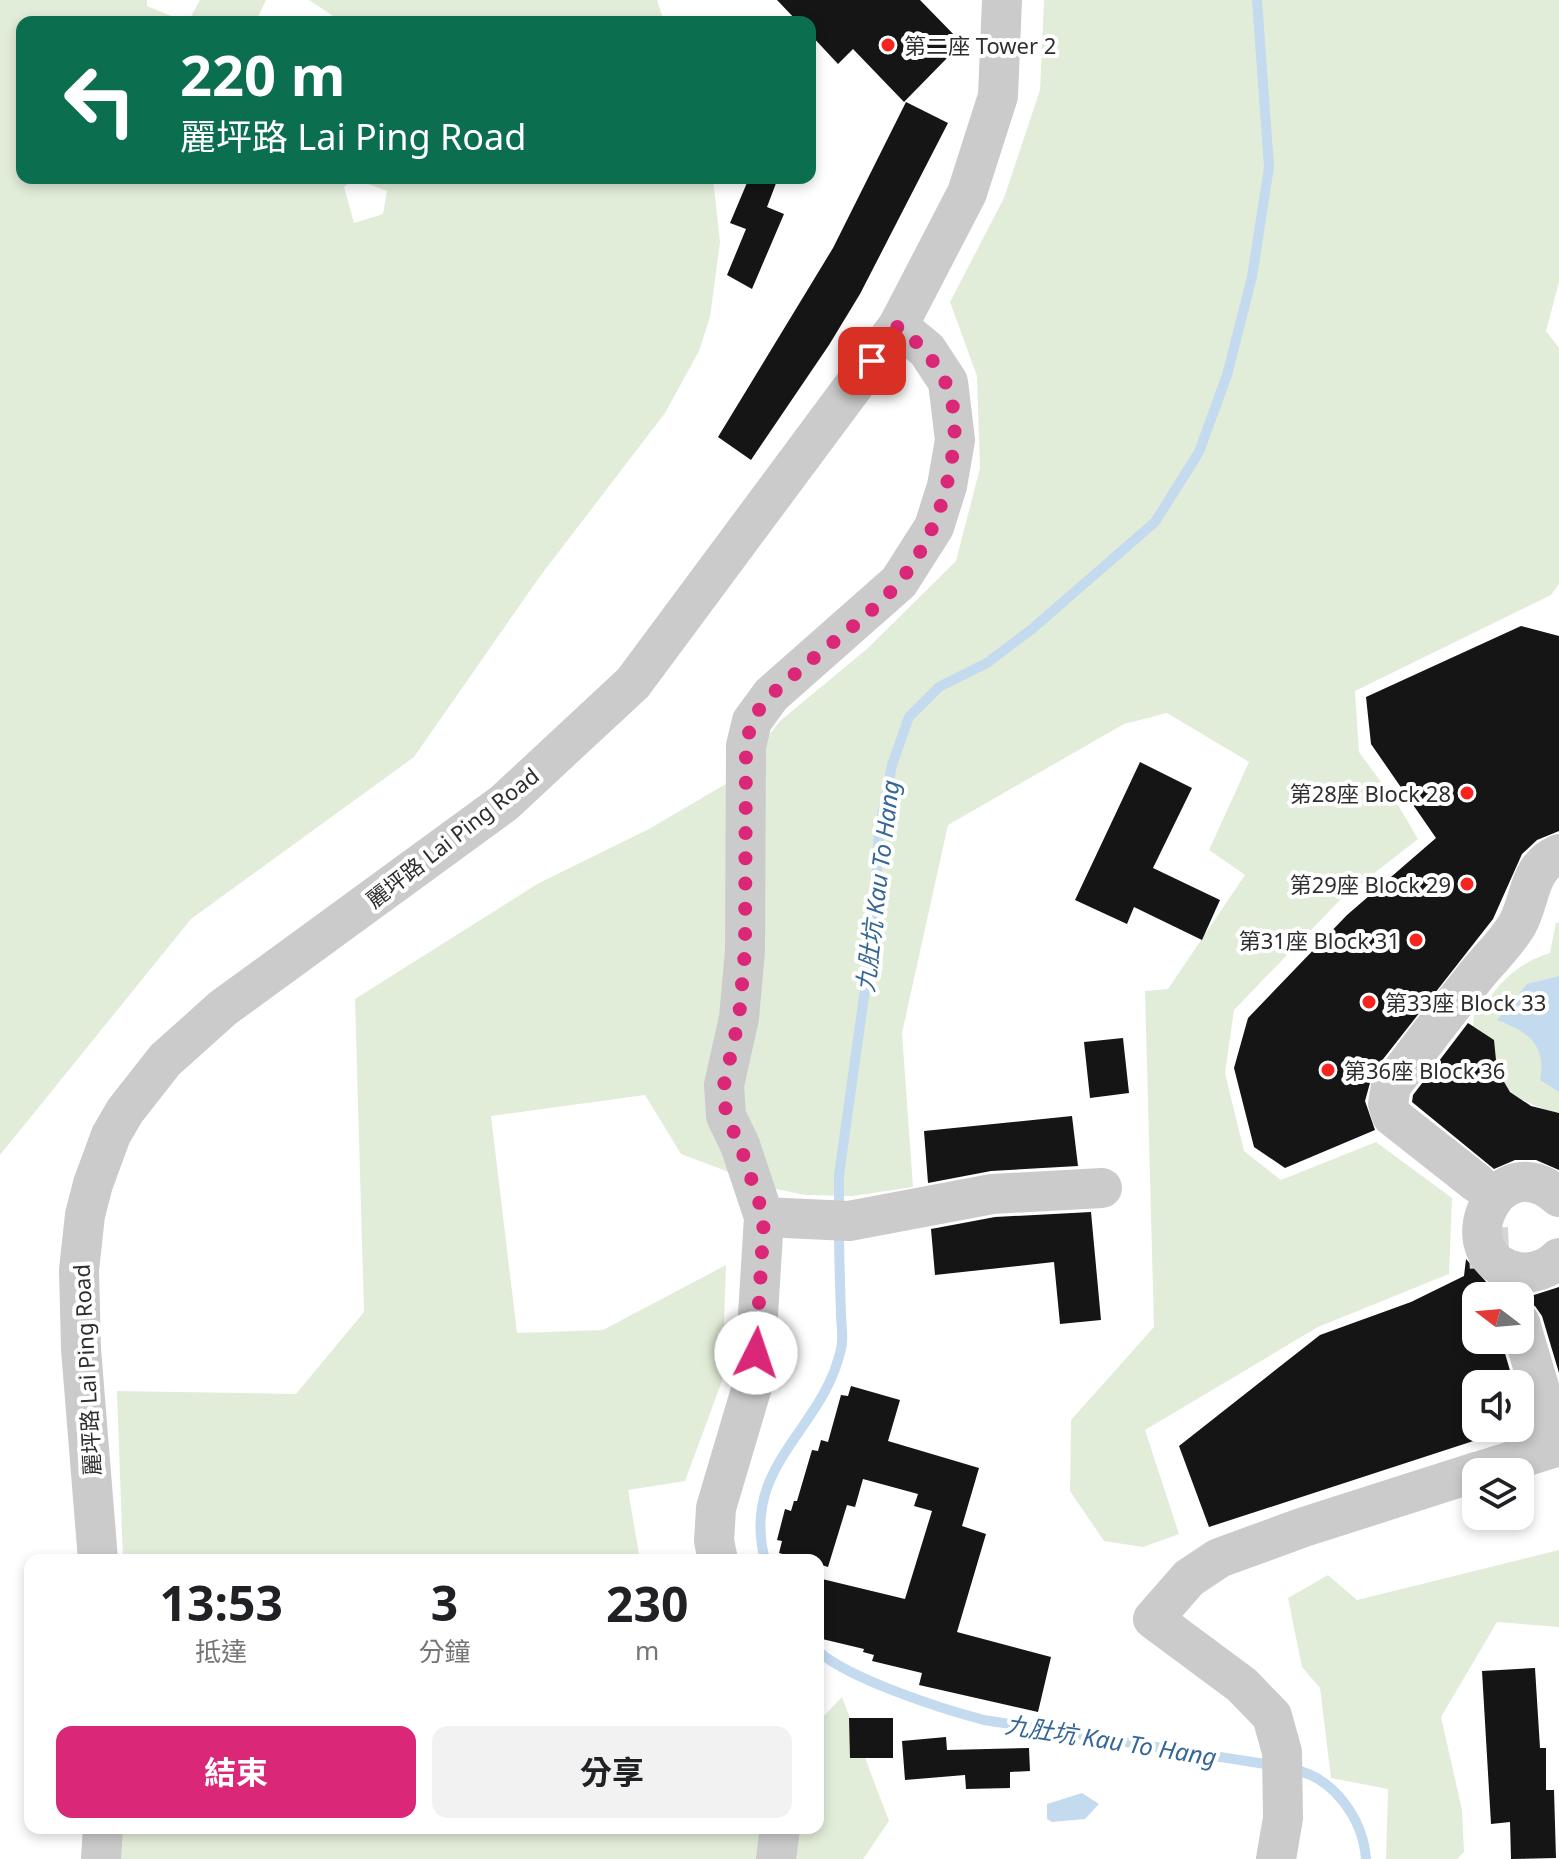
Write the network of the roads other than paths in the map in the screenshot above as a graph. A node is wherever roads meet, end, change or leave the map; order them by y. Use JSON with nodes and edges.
{"nodes":[{"id":1,"x":1002,"y":0,"type":"edge"},
{"id":2,"x":898,"y":326,"type":"junction"},
{"id":3,"x":1559,"y":854,"type":"edge"},
{"id":4,"x":1477,"y":1183,"type":"dead end"},
{"id":5,"x":1102,"y":1188,"type":"dead end"},
{"id":6,"x":1559,"y":1197,"type":"edge"},
{"id":7,"x":764,"y":1217,"type":"junction"},
{"id":8,"x":1559,"y":1258,"type":"edge"},
{"id":9,"x":1527,"y":1354,"type":"edge"},
{"id":10,"x":1534,"y":1420,"type":"edge"},
{"id":11,"x":1551,"y":1449,"type":"edge"},
{"id":12,"x":1522,"y":1458,"type":"edge"},
{"id":13,"x":1462,"y":1476,"type":"edge"},
{"id":14,"x":98,"y":1554,"type":"edge"},
{"id":15,"x":717,"y":1554,"type":"edge"},
{"id":16,"x":103,"y":1834,"type":"edge"},
{"id":17,"x":779,"y":1834,"type":"edge"},
{"id":18,"x":101,"y":1859,"type":"edge"},
{"id":19,"x":776,"y":1859,"type":"edge"},
{"id":20,"x":1276,"y":1859,"type":"edge"}],
"edges":[{"from":1,"to":2,"type":"street","name":"麗坪路 Lai Ping Road"},
{"from":2,"to":7,"type":"street"},
{"from":2,"to":14,"type":"street","name":"麗坪路 Lai Ping Road"},
{"from":3,"to":4,"type":"street"},
{"from":5,"to":7,"type":"street"},
{"from":6,"to":8,"type":"street"},
{"from":7,"to":15,"type":"street"},
{"from":9,"to":11,"type":"street"},
{"from":10,"to":11,"type":"street"},
{"from":11,"to":12,"type":"street"},
{"from":13,"to":20,"type":"street"},
{"from":16,"to":18,"type":"street"},
{"from":17,"to":19,"type":"street"}]}
